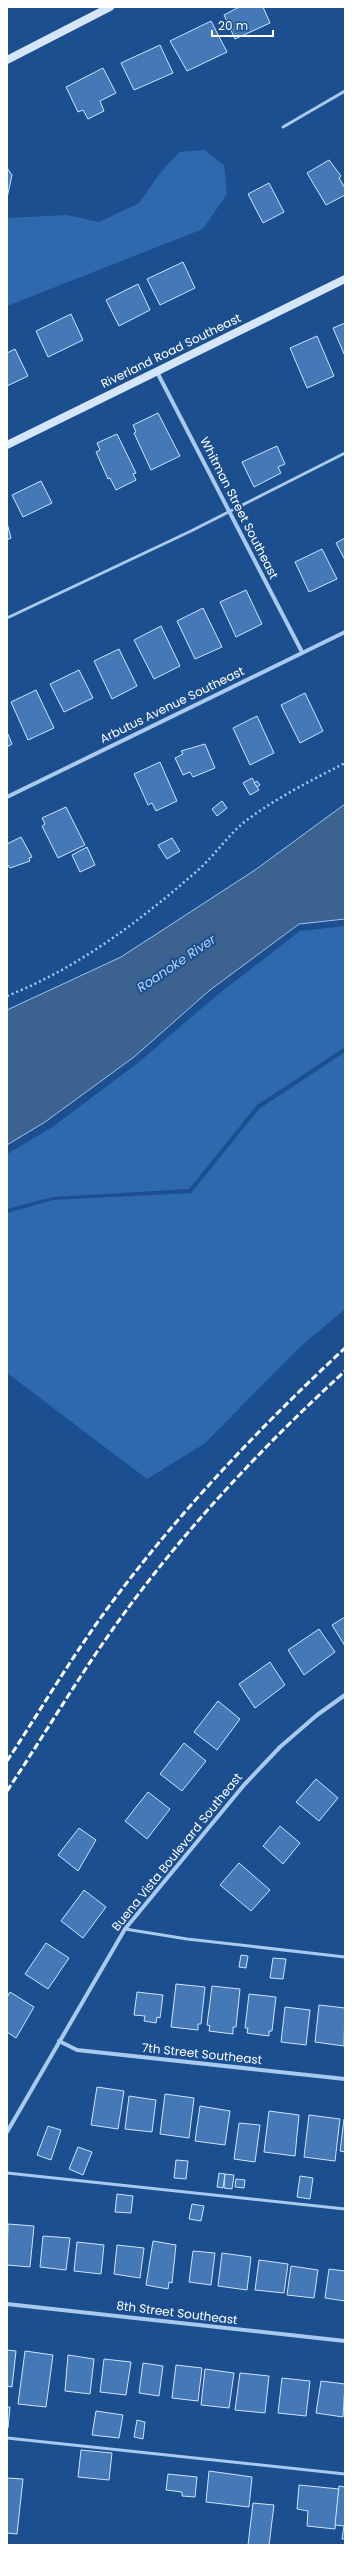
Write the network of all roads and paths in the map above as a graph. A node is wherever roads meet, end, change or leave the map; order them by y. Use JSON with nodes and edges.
{"nodes":[{"id":1,"x":110,"y":7,"type":"edge"},
{"id":2,"x":7,"y":60,"type":"edge"},
{"id":3,"x":345,"y":91,"type":"edge"},
{"id":4,"x":283,"y":127,"type":"dead end"},
{"id":5,"x":345,"y":279,"type":"edge"},
{"id":6,"x":157,"y":372,"type":"junction"},
{"id":7,"x":7,"y":445,"type":"edge"},
{"id":8,"x":345,"y":453,"type":"edge"},
{"id":9,"x":231,"y":512,"type":"junction"},
{"id":10,"x":7,"y":618,"type":"edge"},
{"id":11,"x":345,"y":632,"type":"edge"},
{"id":12,"x":302,"y":652,"type":"junction"},
{"id":13,"x":345,"y":763,"type":"edge"},
{"id":14,"x":7,"y":797,"type":"edge"},
{"id":15,"x":7,"y":996,"type":"edge"},
{"id":16,"x":345,"y":1695,"type":"edge"},
{"id":17,"x":125,"y":1929,"type":"junction"},
{"id":18,"x":345,"y":1958,"type":"edge"},
{"id":19,"x":59,"y":2041,"type":"junction"},
{"id":20,"x":345,"y":2080,"type":"edge"},
{"id":21,"x":7,"y":2132,"type":"edge"},
{"id":22,"x":7,"y":2173,"type":"edge"},
{"id":23,"x":345,"y":2210,"type":"edge"},
{"id":24,"x":7,"y":2304,"type":"edge"},
{"id":25,"x":345,"y":2341,"type":"edge"},
{"id":26,"x":7,"y":2438,"type":"edge"},
{"id":27,"x":345,"y":2474,"type":"edge"}],
"edges":[{"from":1,"to":2,"type":"main road"},
{"from":3,"to":4,"type":"lane"},
{"from":5,"to":6,"type":"main road","name":"Riverland Road Southeast"},
{"from":6,"to":7,"type":"main road","name":"Riverland Road Southeast"},
{"from":6,"to":9,"type":"street","name":"Whitman Street Southeast"},
{"from":8,"to":9,"type":"lane"},
{"from":9,"to":10,"type":"lane"},
{"from":9,"to":12,"type":"street","name":"Whitman Street Southeast"},
{"from":11,"to":12,"type":"street","name":"Arbutus Avenue Southeast"},
{"from":12,"to":14,"type":"street","name":"Arbutus Avenue Southeast"},
{"from":13,"to":15,"type":"path"},
{"from":16,"to":17,"type":"street","name":"Buena Vista Boulevard Southeast"},
{"from":17,"to":18,"type":"lane"},
{"from":17,"to":19,"type":"street","name":"Buena Vista Boulevard Southeast"},
{"from":19,"to":20,"type":"street","name":"7th Street Southeast"},
{"from":19,"to":21,"type":"street","name":"Buena Vista Boulevard Southeast"},
{"from":22,"to":23,"type":"lane"},
{"from":24,"to":25,"type":"street","name":"8th Street Southeast"},
{"from":26,"to":27,"type":"lane"}]}
